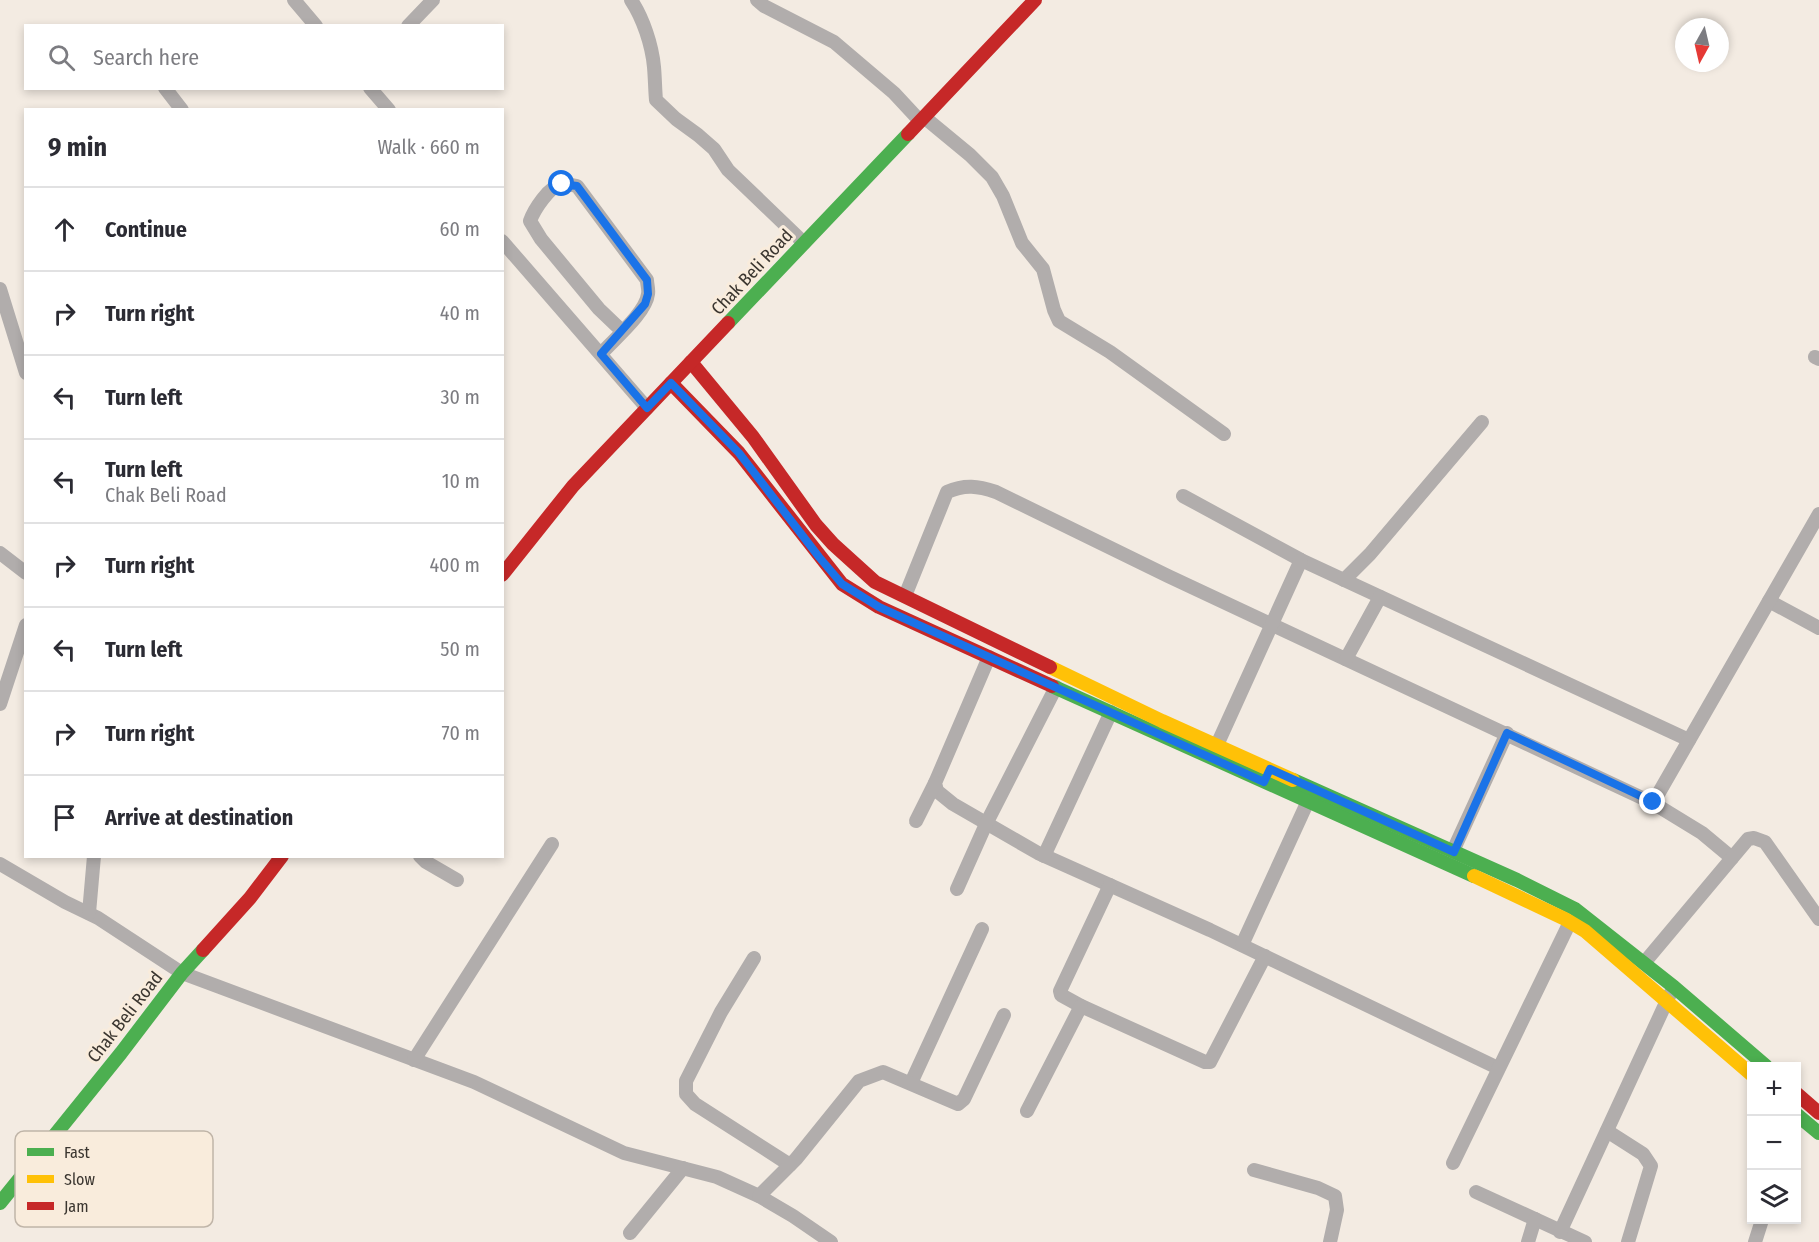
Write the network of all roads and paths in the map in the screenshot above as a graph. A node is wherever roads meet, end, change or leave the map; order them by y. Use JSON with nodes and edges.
{"nodes":[{"id":1,"x":294,"y":0,"type":"edge"},
{"id":2,"x":433,"y":0,"type":"edge"},
{"id":3,"x":631,"y":0,"type":"edge"},
{"id":4,"x":756,"y":0,"type":"edge"},
{"id":5,"x":1035,"y":0,"type":"edge"},
{"id":6,"x":314,"y":24,"type":"edge"},
{"id":7,"x":410,"y":24,"type":"edge"},
{"id":8,"x":167,"y":90,"type":"edge"},
{"id":9,"x":372,"y":90,"type":"edge"},
{"id":10,"x":180,"y":108,"type":"edge"},
{"id":11,"x":387,"y":108,"type":"edge"},
{"id":12,"x":922,"y":119,"type":"junction"},
{"id":13,"x":504,"y":243,"type":"edge"},
{"id":14,"x":804,"y":243,"type":"junction"},
{"id":15,"x":0,"y":289,"type":"edge"},
{"id":16,"x":622,"y":331,"type":"junction"},
{"id":17,"x":601,"y":354,"type":"junction"},
{"id":18,"x":691,"y":362,"type":"junction"},
{"id":19,"x":24,"y":367,"type":"edge"},
{"id":20,"x":671,"y":383,"type":"junction"},
{"id":21,"x":647,"y":408,"type":"junction"},
{"id":22,"x":1482,"y":422,"type":"dead end"},
{"id":23,"x":1224,"y":434,"type":"dead end"},
{"id":24,"x":1183,"y":496,"type":"dead end"},
{"id":25,"x":1819,"y":513,"type":"edge"},
{"id":26,"x":0,"y":553,"type":"edge"},
{"id":27,"x":1301,"y":560,"type":"junction"},
{"id":28,"x":24,"y":571,"type":"edge"},
{"id":29,"x":504,"y":572,"type":"edge"},
{"id":30,"x":1344,"y":580,"type":"junction"},
{"id":31,"x":905,"y":596,"type":"junction"},
{"id":32,"x":1380,"y":597,"type":"junction"},
{"id":33,"x":1769,"y":601,"type":"junction"},
{"id":34,"x":1271,"y":624,"type":"junction"},
{"id":35,"x":1819,"y":628,"type":"edge"},
{"id":36,"x":24,"y":631,"type":"edge"},
{"id":37,"x":989,"y":657,"type":"junction"},
{"id":38,"x":1346,"y":659,"type":"junction"},
{"id":39,"x":1056,"y":687,"type":"junction"},
{"id":40,"x":0,"y":704,"type":"edge"},
{"id":41,"x":1111,"y":712,"type":"junction"},
{"id":42,"x":1507,"y":733,"type":"junction"},
{"id":43,"x":1689,"y":740,"type":"junction"},
{"id":44,"x":1217,"y":746,"type":"junction"},
{"id":45,"x":1267,"y":776,"type":"junction"},
{"id":46,"x":935,"y":783,"type":"junction"},
{"id":47,"x":1308,"y":801,"type":"junction"},
{"id":48,"x":1653,"y":802,"type":"junction"},
{"id":49,"x":916,"y":821,"type":"dead end"},
{"id":50,"x":986,"y":824,"type":"junction"},
{"id":51,"x":552,"y":844,"type":"dead end"},
{"id":52,"x":1454,"y":852,"type":"junction"},
{"id":53,"x":1044,"y":856,"type":"junction"},
{"id":54,"x":94,"y":858,"type":"edge"},
{"id":55,"x":280,"y":858,"type":"edge"},
{"id":56,"x":422,"y":858,"type":"edge"},
{"id":57,"x":1732,"y":858,"type":"junction"},
{"id":58,"x":0,"y":864,"type":"edge"},
{"id":59,"x":457,"y":880,"type":"dead end"},
{"id":60,"x":1110,"y":885,"type":"junction"},
{"id":61,"x":957,"y":889,"type":"dead end"},
{"id":62,"x":89,"y":914,"type":"junction"},
{"id":63,"x":1819,"y":919,"type":"edge"},
{"id":64,"x":1570,"y":922,"type":"junction"},
{"id":65,"x":982,"y":929,"type":"dead end"},
{"id":66,"x":1242,"y":945,"type":"junction"},
{"id":67,"x":1265,"y":956,"type":"junction"},
{"id":68,"x":754,"y":958,"type":"dead end"},
{"id":69,"x":1644,"y":963,"type":"junction"},
{"id":70,"x":182,"y":973,"type":"junction"},
{"id":71,"x":1674,"y":987,"type":"junction"},
{"id":72,"x":1667,"y":1001,"type":"junction"},
{"id":73,"x":1081,"y":1006,"type":"junction"},
{"id":74,"x":1004,"y":1015,"type":"dead end"},
{"id":75,"x":414,"y":1060,"type":"junction"},
{"id":76,"x":1761,"y":1062,"type":"edge"},
{"id":77,"x":1498,"y":1068,"type":"junction"},
{"id":78,"x":1747,"y":1071,"type":"edge"},
{"id":79,"x":910,"y":1083,"type":"junction"},
{"id":80,"x":1801,"y":1097,"type":"edge"},
{"id":81,"x":1027,"y":1111,"type":"dead end"},
{"id":82,"x":1819,"y":1113,"type":"edge"},
{"id":83,"x":1799,"y":1116,"type":"edge"},
{"id":84,"x":58,"y":1131,"type":"edge"},
{"id":85,"x":1607,"y":1131,"type":"junction"},
{"id":86,"x":1819,"y":1133,"type":"edge"},
{"id":87,"x":1454,"y":1162,"type":"dead end"},
{"id":88,"x":790,"y":1165,"type":"junction"},
{"id":89,"x":683,"y":1168,"type":"junction"},
{"id":90,"x":1254,"y":1170,"type":"dead end"},
{"id":91,"x":15,"y":1184,"type":"edge"},
{"id":92,"x":1476,"y":1192,"type":"dead end"},
{"id":93,"x":759,"y":1196,"type":"junction"},
{"id":94,"x":0,"y":1203,"type":"edge"},
{"id":95,"x":1534,"y":1219,"type":"junction"},
{"id":96,"x":1761,"y":1224,"type":"edge"},
{"id":97,"x":1560,"y":1232,"type":"junction"},
{"id":98,"x":630,"y":1233,"type":"dead end"},
{"id":99,"x":831,"y":1242,"type":"edge"},
{"id":100,"x":1330,"y":1242,"type":"edge"},
{"id":101,"x":1528,"y":1242,"type":"edge"},
{"id":102,"x":1585,"y":1242,"type":"edge"},
{"id":103,"x":1628,"y":1242,"type":"edge"},
{"id":104,"x":1755,"y":1242,"type":"edge"}],
"edges":[{"from":1,"to":6,"type":"street"},
{"from":2,"to":7,"type":"street"},
{"from":3,"to":14,"type":"street"},
{"from":4,"to":12,"type":"street"},
{"from":5,"to":12,"type":"street","name":"Chak Beli Road"},
{"from":8,"to":10,"type":"street"},
{"from":9,"to":11,"type":"street"},
{"from":12,"to":14,"type":"street","name":"Chak Beli Road"},
{"from":12,"to":23,"type":"street"},
{"from":13,"to":17,"type":"street"},
{"from":14,"to":18,"type":"street","name":"Chak Beli Road"},
{"from":15,"to":19,"type":"street"},
{"from":16,"to":16,"type":"street"},
{"from":16,"to":17,"type":"street"},
{"from":17,"to":21,"type":"street"},
{"from":18,"to":20,"type":"street","name":"Chak Beli Road"},
{"from":18,"to":31,"type":"street"},
{"from":20,"to":21,"type":"street","name":"Chak Beli Road"},
{"from":20,"to":37,"type":"street"},
{"from":21,"to":29,"type":"street","name":"Chak Beli Road"},
{"from":22,"to":30,"type":"street"},
{"from":24,"to":27,"type":"street"},
{"from":25,"to":33,"type":"street"},
{"from":26,"to":28,"type":"street"},
{"from":27,"to":30,"type":"street"},
{"from":27,"to":34,"type":"street"},
{"from":30,"to":32,"type":"street"},
{"from":31,"to":34,"type":"street"},
{"from":31,"to":44,"type":"street"},
{"from":32,"to":38,"type":"street"},
{"from":32,"to":43,"type":"street"},
{"from":33,"to":35,"type":"street"},
{"from":33,"to":43,"type":"street"},
{"from":34,"to":38,"type":"street"},
{"from":34,"to":44,"type":"street"},
{"from":36,"to":40,"type":"street"},
{"from":37,"to":39,"type":"street"},
{"from":37,"to":46,"type":"street"},
{"from":38,"to":42,"type":"street"},
{"from":39,"to":41,"type":"street"},
{"from":39,"to":50,"type":"street"},
{"from":41,"to":45,"type":"street"},
{"from":41,"to":53,"type":"street"},
{"from":42,"to":48,"type":"street"},
{"from":42,"to":52,"type":"street"},
{"from":43,"to":48,"type":"street"},
{"from":44,"to":45,"type":"street"},
{"from":45,"to":47,"type":"street"},
{"from":45,"to":52,"type":"street"},
{"from":46,"to":49,"type":"street"},
{"from":46,"to":50,"type":"street"},
{"from":47,"to":64,"type":"street"},
{"from":47,"to":66,"type":"street"},
{"from":48,"to":57,"type":"street"},
{"from":50,"to":53,"type":"street"},
{"from":50,"to":61,"type":"street"},
{"from":51,"to":75,"type":"street"},
{"from":52,"to":69,"type":"street"},
{"from":53,"to":60,"type":"street"},
{"from":54,"to":62,"type":"street"},
{"from":55,"to":70,"type":"street","name":"Chak Beli Road"},
{"from":56,"to":59,"type":"street"},
{"from":57,"to":63,"type":"street"},
{"from":57,"to":69,"type":"street"},
{"from":58,"to":62,"type":"street"},
{"from":60,"to":66,"type":"street"},
{"from":60,"to":73,"type":"street"},
{"from":62,"to":70,"type":"street"},
{"from":64,"to":72,"type":"street"},
{"from":64,"to":77,"type":"street"},
{"from":65,"to":79,"type":"street"},
{"from":66,"to":67,"type":"street"},
{"from":67,"to":73,"type":"street"},
{"from":67,"to":77,"type":"street"},
{"from":68,"to":88,"type":"street"},
{"from":69,"to":71,"type":"street"},
{"from":70,"to":75,"type":"street"},
{"from":70,"to":84,"type":"street","name":"Chak Beli Road"},
{"from":71,"to":72,"type":"street"},
{"from":71,"to":76,"type":"street"},
{"from":72,"to":78,"type":"street"},
{"from":72,"to":85,"type":"street"},
{"from":73,"to":81,"type":"street"},
{"from":74,"to":79,"type":"street"},
{"from":75,"to":89,"type":"street"},
{"from":77,"to":87,"type":"street"},
{"from":79,"to":88,"type":"street"},
{"from":80,"to":82,"type":"street"},
{"from":83,"to":86,"type":"street"},
{"from":85,"to":97,"type":"street"},
{"from":85,"to":103,"type":"street"},
{"from":88,"to":93,"type":"street"},
{"from":89,"to":93,"type":"street"},
{"from":89,"to":98,"type":"street"},
{"from":90,"to":100,"type":"street"},
{"from":91,"to":94,"type":"street","name":"Chak Beli Road"},
{"from":92,"to":95,"type":"street"},
{"from":93,"to":99,"type":"street"},
{"from":95,"to":97,"type":"street"},
{"from":95,"to":101,"type":"street"},
{"from":96,"to":104,"type":"street"},
{"from":97,"to":102,"type":"street"}]}
